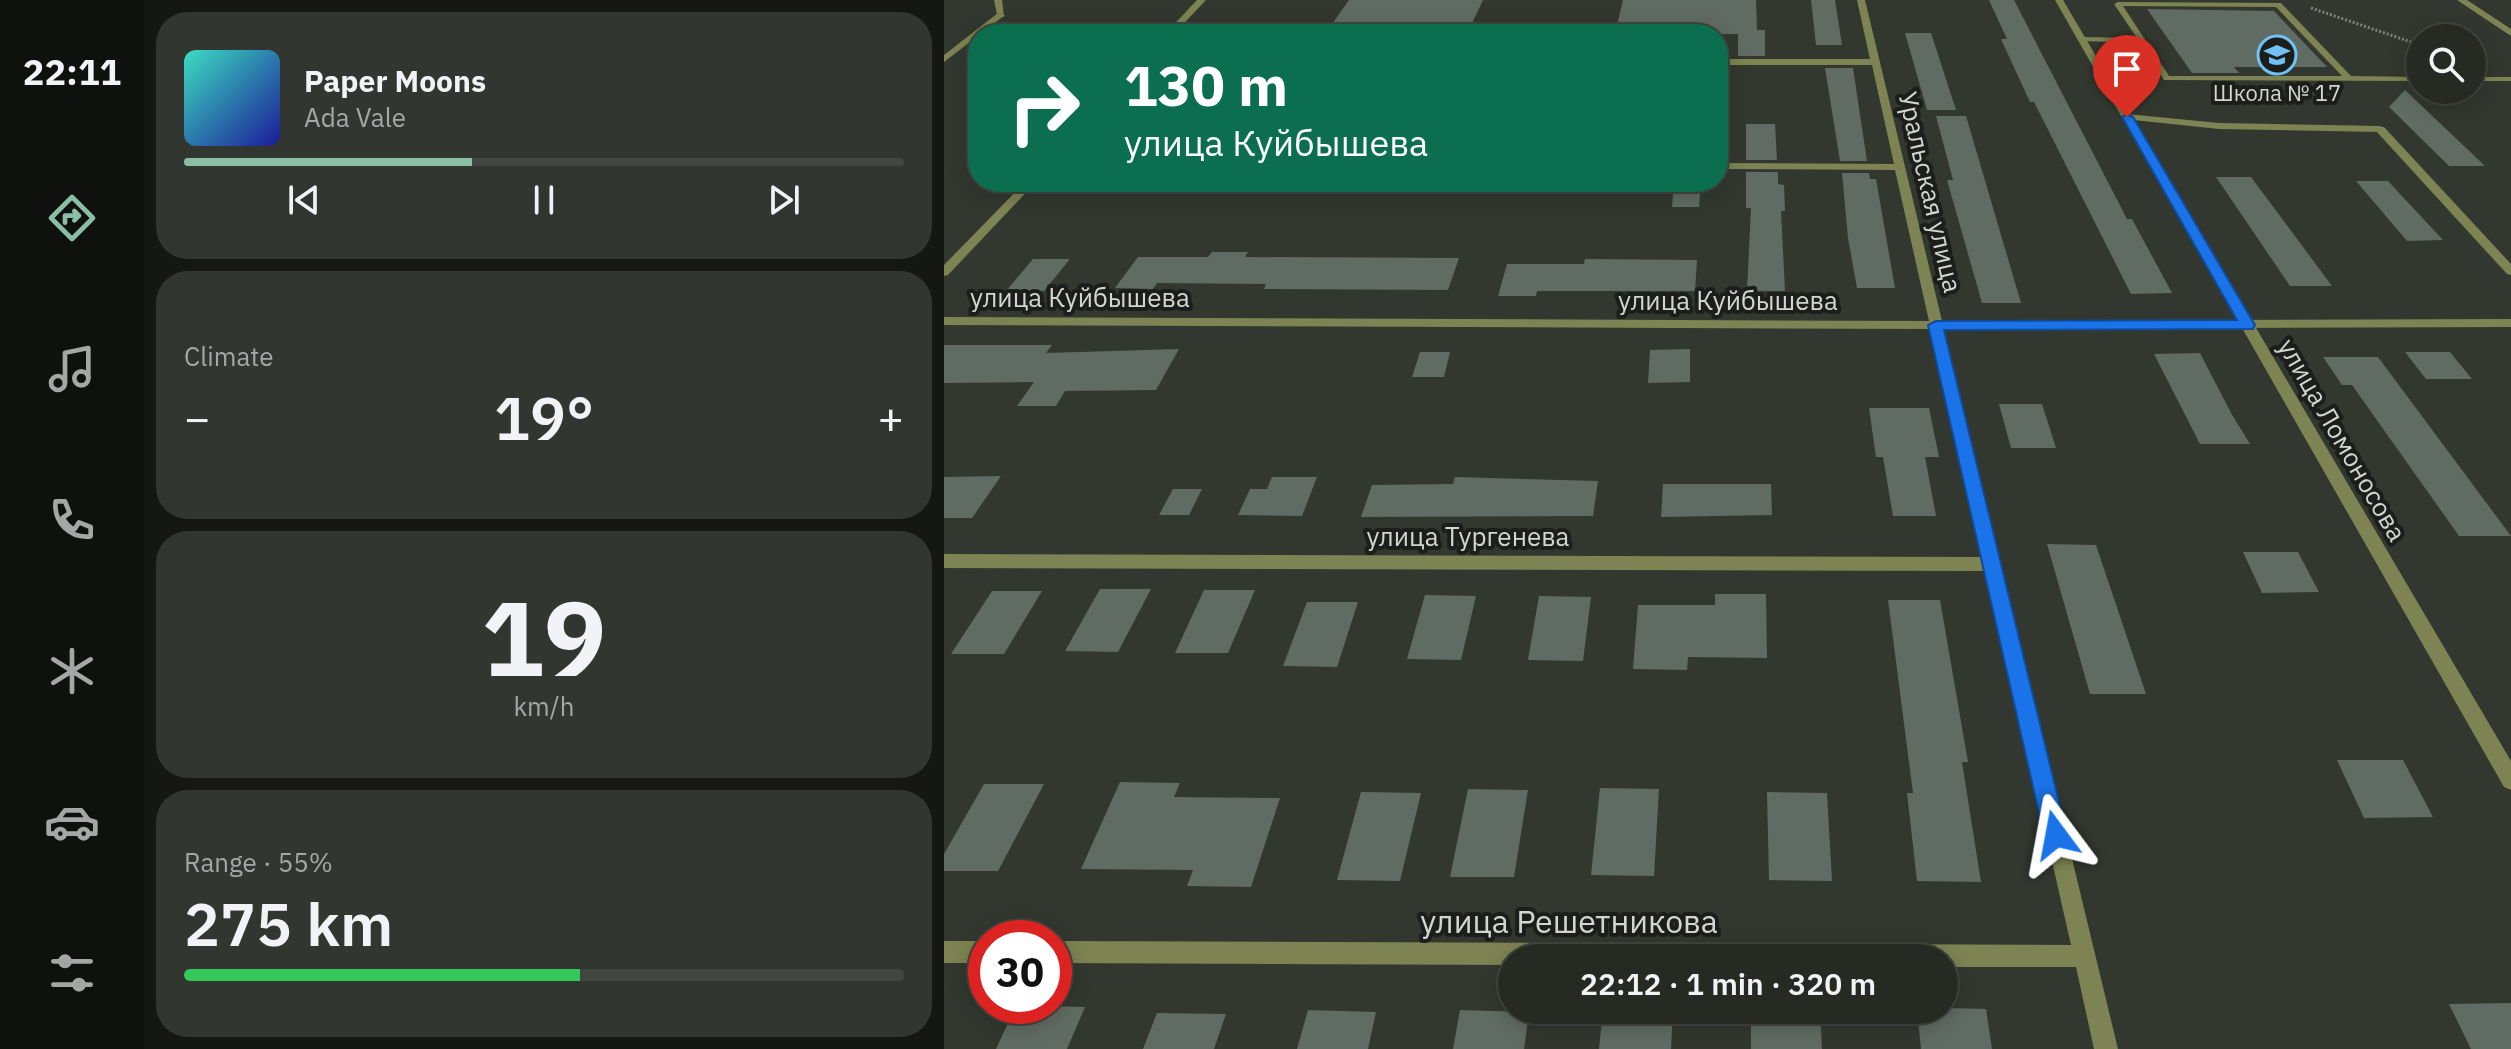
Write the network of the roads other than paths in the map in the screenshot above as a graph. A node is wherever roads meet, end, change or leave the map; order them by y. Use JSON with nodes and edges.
{"nodes":[{"id":1,"x":998,"y":0,"type":"edge"},
{"id":2,"x":1202,"y":0,"type":"edge"},
{"id":3,"x":1861,"y":0,"type":"edge"},
{"id":4,"x":2059,"y":0,"type":"edge"},
{"id":5,"x":2461,"y":0,"type":"edge"},
{"id":6,"x":2276,"y":2,"type":"edge"},
{"id":7,"x":1001,"y":15,"type":"joint"},
{"id":8,"x":989,"y":24,"type":"edge"},
{"id":9,"x":1179,"y":24,"type":"edge"},
{"id":10,"x":2511,"y":33,"type":"edge"},
{"id":11,"x":2082,"y":39,"type":"junction"},
{"id":12,"x":968,"y":40,"type":"edge"},
{"id":13,"x":2143,"y":41,"type":"junction"},
{"id":14,"x":944,"y":59,"type":"edge"},
{"id":15,"x":1728,"y":62,"type":"edge"},
{"id":16,"x":1875,"y":62,"type":"junction"},
{"id":17,"x":2349,"y":79,"type":"junction"},
{"id":18,"x":2406,"y":79,"type":"edge"},
{"id":19,"x":2486,"y":79,"type":"edge"},
{"id":20,"x":2511,"y":79,"type":"edge"},
{"id":21,"x":2127,"y":117,"type":"junction"},
{"id":22,"x":2380,"y":129,"type":"joint"},
{"id":23,"x":1728,"y":166,"type":"edge"},
{"id":24,"x":1901,"y":167,"type":"junction"},
{"id":25,"x":1021,"y":192,"type":"edge"},
{"id":26,"x":2511,"y":271,"type":"edge"},
{"id":27,"x":944,"y":272,"type":"edge"},
{"id":28,"x":944,"y":321,"type":"edge"},
{"id":29,"x":2511,"y":323,"type":"edge"},
{"id":30,"x":1936,"y":325,"type":"junction"},
{"id":31,"x":2248,"y":325,"type":"junction"},
{"id":32,"x":944,"y":561,"type":"edge"},
{"id":33,"x":1992,"y":564,"type":"junction"},
{"id":34,"x":2511,"y":780,"type":"edge"},
{"id":35,"x":944,"y":952,"type":"edge"},
{"id":36,"x":968,"y":952,"type":"edge"},
{"id":37,"x":1072,"y":952,"type":"edge"},
{"id":38,"x":2084,"y":956,"type":"junction"},
{"id":39,"x":2106,"y":1049,"type":"edge"}],
"edges":[{"from":1,"to":7,"type":"lane"},
{"from":2,"to":9,"type":"street"},
{"from":3,"to":16,"type":"street","name":"Уральская улица"},
{"from":4,"to":11,"type":"street","name":"улица Ломоносова"},
{"from":5,"to":10,"type":"street"},
{"from":6,"to":13,"type":"lane"},
{"from":6,"to":17,"type":"lane"},
{"from":7,"to":8,"type":"street"},
{"from":11,"to":13,"type":"lane"},
{"from":11,"to":21,"type":"street","name":"улица Ломоносова"},
{"from":12,"to":14,"type":"street"},
{"from":13,"to":17,"type":"lane"},
{"from":15,"to":16,"type":"street"},
{"from":16,"to":24,"type":"street","name":"Уральская улица"},
{"from":17,"to":18,"type":"lane"},
{"from":19,"to":20,"type":"lane"},
{"from":21,"to":22,"type":"lane"},
{"from":21,"to":31,"type":"street","name":"улица Ломоносова"},
{"from":22,"to":26,"type":"street"},
{"from":23,"to":24,"type":"street"},
{"from":24,"to":30,"type":"street","name":"Уральская улица"},
{"from":25,"to":27,"type":"street"},
{"from":28,"to":30,"type":"street","name":"улица Куйбышева"},
{"from":29,"to":31,"type":"street","name":"улица Куйбышева"},
{"from":30,"to":31,"type":"street","name":"улица Куйбышева"},
{"from":30,"to":33,"type":"street","name":"Уральская улица"},
{"from":31,"to":34,"type":"street","name":"улица Ломоносова"},
{"from":32,"to":33,"type":"street","name":"улица Тургенева"},
{"from":33,"to":38,"type":"street","name":"Уральская улица"},
{"from":35,"to":36,"type":"street"},
{"from":37,"to":38,"type":"street","name":"улица Решетникова"},
{"from":38,"to":39,"type":"street","name":"Уральская улица"}]}
